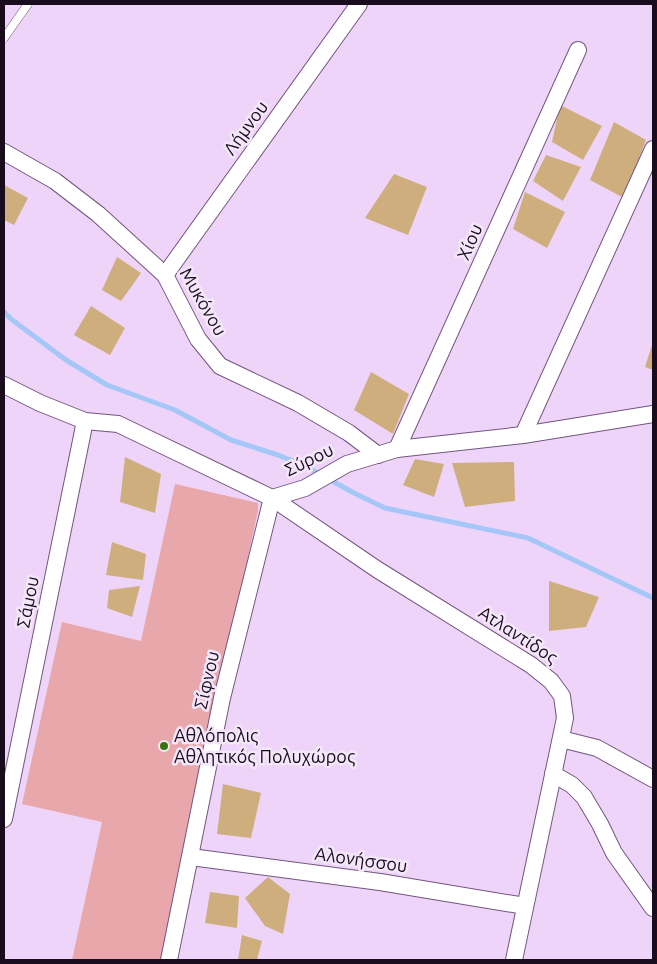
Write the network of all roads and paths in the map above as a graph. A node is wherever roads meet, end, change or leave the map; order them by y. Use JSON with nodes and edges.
{"nodes":[{"id":1,"x":28,"y":4,"type":"edge"},
{"id":2,"x":359,"y":4,"type":"edge"},
{"id":3,"x":4,"y":38,"type":"edge"},
{"id":4,"x":578,"y":50,"type":"dead end"},
{"id":5,"x":653,"y":149,"type":"edge"},
{"id":6,"x":4,"y":152,"type":"edge"},
{"id":7,"x":164,"y":275,"type":"junction"},
{"id":8,"x":4,"y":385,"type":"edge"},
{"id":9,"x":653,"y":414,"type":"edge"},
{"id":10,"x":85,"y":421,"type":"junction"},
{"id":11,"x":523,"y":435,"type":"junction"},
{"id":12,"x":398,"y":450,"type":"junction"},
{"id":13,"x":378,"y":455,"type":"junction"},
{"id":14,"x":272,"y":498,"type":"junction"},
{"id":15,"x":561,"y":739,"type":"junction"},
{"id":16,"x":553,"y":774,"type":"junction"},
{"id":17,"x":653,"y":779,"type":"edge"},
{"id":18,"x":4,"y":819,"type":"edge"},
{"id":19,"x":191,"y":857,"type":"junction"},
{"id":20,"x":525,"y":906,"type":"junction"},
{"id":21,"x":653,"y":908,"type":"edge"},
{"id":22,"x":169,"y":960,"type":"edge"},
{"id":23,"x":514,"y":960,"type":"edge"}],
"edges":[{"from":1,"to":3,"type":"lane"},
{"from":2,"to":7,"type":"street","name":"Λήμνου"},
{"from":4,"to":12,"type":"street","name":"Χίου"},
{"from":5,"to":11,"type":"street"},
{"from":6,"to":7,"type":"street","name":"Μυκόνου"},
{"from":7,"to":13,"type":"street","name":"Μυκόνου"},
{"from":8,"to":10,"type":"street","name":"Σύρου"},
{"from":9,"to":11,"type":"street","name":"Σύρου"},
{"from":10,"to":14,"type":"street","name":"Σύρου"},
{"from":10,"to":18,"type":"street","name":"Σάμου"},
{"from":11,"to":12,"type":"street","name":"Σύρου"},
{"from":12,"to":13,"type":"street","name":"Σύρου"},
{"from":13,"to":14,"type":"street","name":"Σύρου"},
{"from":14,"to":15,"type":"street","name":"Ατλαντίδος"},
{"from":14,"to":19,"type":"street","name":"Σίφνου"},
{"from":15,"to":16,"type":"street","name":"Ατλαντίδος"},
{"from":15,"to":17,"type":"street"},
{"from":16,"to":20,"type":"street","name":"Ατλαντίδος"},
{"from":16,"to":21,"type":"street"},
{"from":19,"to":20,"type":"street","name":"Αλονήσσου"},
{"from":19,"to":22,"type":"street","name":"Σίφνου"},
{"from":20,"to":23,"type":"street","name":"Ατλαντίδος"}]}
